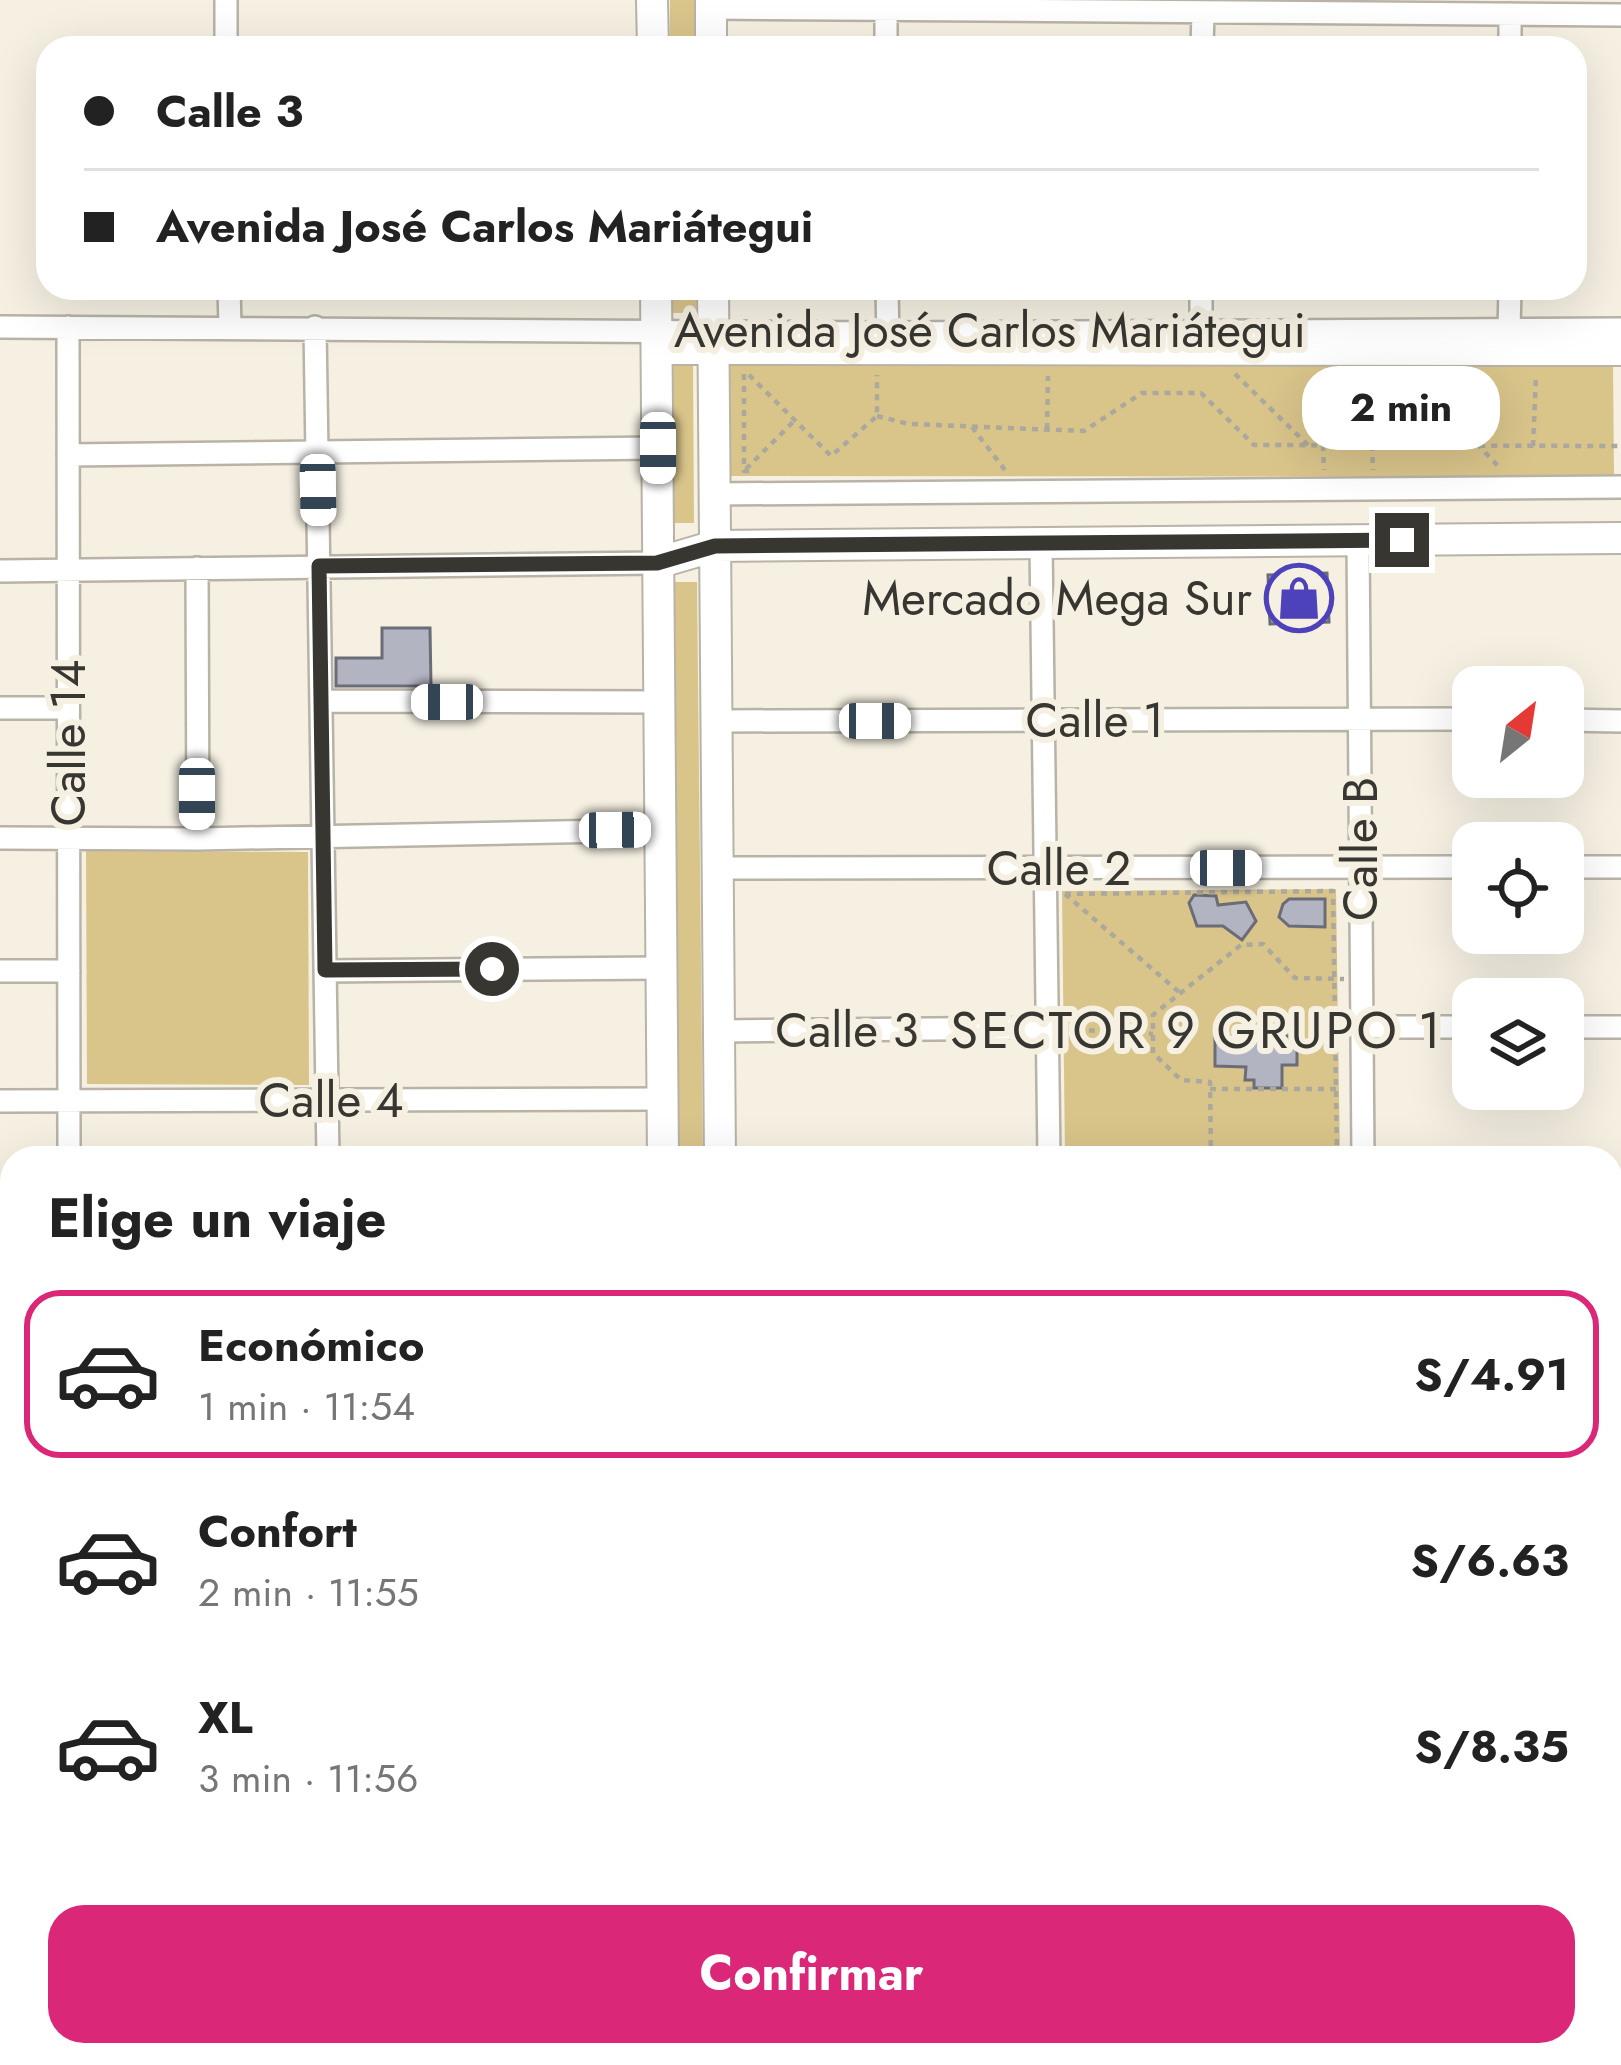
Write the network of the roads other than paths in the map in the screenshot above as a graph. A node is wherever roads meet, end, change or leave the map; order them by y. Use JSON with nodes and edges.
{"nodes":[{"id":1,"x":226,"y":0,"type":"edge"},
{"id":2,"x":652,"y":0,"type":"edge"},
{"id":3,"x":711,"y":4,"type":"edge"},
{"id":4,"x":1036,"y":6,"type":"edge"},
{"id":5,"x":1353,"y":7,"type":"edge"},
{"id":6,"x":886,"y":10,"type":"junction"},
{"id":7,"x":1203,"y":12,"type":"junction"},
{"id":8,"x":1510,"y":14,"type":"junction"},
{"id":9,"x":1621,"y":15,"type":"edge"},
{"id":10,"x":226,"y":36,"type":"edge"},
{"id":11,"x":653,"y":36,"type":"edge"},
{"id":12,"x":711,"y":36,"type":"edge"},
{"id":13,"x":886,"y":36,"type":"edge"},
{"id":14,"x":1202,"y":36,"type":"edge"},
{"id":15,"x":1510,"y":36,"type":"edge"},
{"id":16,"x":229,"y":300,"type":"edge"},
{"id":17,"x":656,"y":300,"type":"edge"},
{"id":18,"x":713,"y":300,"type":"edge"},
{"id":19,"x":886,"y":300,"type":"edge"},
{"id":20,"x":1201,"y":300,"type":"edge"},
{"id":21,"x":1510,"y":300,"type":"edge"},
{"id":22,"x":0,"y":327,"type":"edge"},
{"id":23,"x":68,"y":327,"type":"junction"},
{"id":24,"x":315,"y":327,"type":"junction"},
{"id":25,"x":230,"y":328,"type":"junction"},
{"id":26,"x":1621,"y":329,"type":"edge"},
{"id":27,"x":1509,"y":330,"type":"junction"},
{"id":28,"x":1201,"y":331,"type":"junction"},
{"id":29,"x":657,"y":339,"type":"junction"},
{"id":30,"x":713,"y":340,"type":"junction"},
{"id":31,"x":884,"y":350,"type":"junction"},
{"id":32,"x":1621,"y":350,"type":"edge"},
{"id":33,"x":658,"y":448,"type":"junction"},
{"id":34,"x":317,"y":452,"type":"junction"},
{"id":35,"x":68,"y":455,"type":"junction"},
{"id":36,"x":1621,"y":487,"type":"edge"},
{"id":37,"x":715,"y":494,"type":"junction"},
{"id":38,"x":1621,"y":538,"type":"edge"},
{"id":39,"x":1358,"y":540,"type":"junction"},
{"id":40,"x":1041,"y":543,"type":"junction"},
{"id":41,"x":715,"y":546,"type":"junction"},
{"id":42,"x":657,"y":563,"type":"junction"},
{"id":43,"x":319,"y":566,"type":"junction"},
{"id":44,"x":196,"y":568,"type":"junction"},
{"id":45,"x":68,"y":570,"type":"junction"},
{"id":46,"x":0,"y":572,"type":"edge"},
{"id":47,"x":321,"y":701,"type":"junction"},
{"id":48,"x":659,"y":702,"type":"junction"},
{"id":49,"x":0,"y":708,"type":"edge"},
{"id":50,"x":68,"y":708,"type":"junction"},
{"id":51,"x":1359,"y":718,"type":"junction"},
{"id":52,"x":1452,"y":719,"type":"edge"},
{"id":53,"x":1043,"y":720,"type":"junction"},
{"id":54,"x":1584,"y":720,"type":"edge"},
{"id":55,"x":716,"y":721,"type":"junction"},
{"id":56,"x":1621,"y":721,"type":"edge"},
{"id":57,"x":660,"y":830,"type":"junction"},
{"id":58,"x":323,"y":837,"type":"junction"},
{"id":59,"x":0,"y":838,"type":"edge"},
{"id":60,"x":68,"y":838,"type":"junction"},
{"id":61,"x":197,"y":839,"type":"junction"},
{"id":62,"x":1360,"y":867,"type":"junction"},
{"id":63,"x":1452,"y":867,"type":"edge"},
{"id":64,"x":1584,"y":867,"type":"edge"},
{"id":65,"x":1621,"y":867,"type":"edge"},
{"id":66,"x":718,"y":868,"type":"junction"},
{"id":67,"x":1045,"y":868,"type":"junction"},
{"id":68,"x":661,"y":968,"type":"junction"},
{"id":69,"x":325,"y":970,"type":"junction"},
{"id":70,"x":0,"y":971,"type":"edge"},
{"id":71,"x":69,"y":971,"type":"junction"},
{"id":72,"x":1362,"y":1027,"type":"junction"},
{"id":73,"x":1452,"y":1027,"type":"edge"},
{"id":74,"x":1584,"y":1027,"type":"edge"},
{"id":75,"x":1621,"y":1027,"type":"edge"},
{"id":76,"x":1048,"y":1028,"type":"junction"},
{"id":77,"x":719,"y":1030,"type":"junction"},
{"id":78,"x":662,"y":1099,"type":"junction"},
{"id":79,"x":327,"y":1100,"type":"junction"},
{"id":80,"x":0,"y":1101,"type":"edge"},
{"id":81,"x":69,"y":1101,"type":"junction"},
{"id":82,"x":70,"y":1146,"type":"edge"},
{"id":83,"x":328,"y":1146,"type":"edge"},
{"id":84,"x":662,"y":1146,"type":"edge"},
{"id":85,"x":720,"y":1146,"type":"edge"},
{"id":86,"x":1049,"y":1146,"type":"edge"},
{"id":87,"x":1363,"y":1146,"type":"edge"}],
"edges":[{"from":1,"to":10,"type":"street"},
{"from":2,"to":11,"type":"street"},
{"from":3,"to":6,"type":"street"},
{"from":3,"to":12,"type":"street"},
{"from":4,"to":6,"type":"street"},
{"from":4,"to":7,"type":"street"},
{"from":5,"to":7,"type":"street"},
{"from":5,"to":8,"type":"street"},
{"from":6,"to":13,"type":"street"},
{"from":7,"to":14,"type":"street"},
{"from":8,"to":9,"type":"street"},
{"from":8,"to":15,"type":"street"},
{"from":16,"to":25,"type":"street"},
{"from":17,"to":29,"type":"street"},
{"from":18,"to":30,"type":"street"},
{"from":19,"to":31,"type":"street"},
{"from":20,"to":28,"type":"street"},
{"from":21,"to":27,"type":"street"},
{"from":22,"to":23,"type":"street","name":"Avenida José Carlos Mariátegui"},
{"from":23,"to":25,"type":"street","name":"Avenida José Carlos Mariátegui"},
{"from":23,"to":35,"type":"street","name":"Calle 14"},
{"from":24,"to":25,"type":"street","name":"Avenida José Carlos Mariátegui"},
{"from":24,"to":29,"type":"street","name":"Avenida José Carlos Mariátegui"},
{"from":24,"to":34,"type":"street"},
{"from":26,"to":27,"type":"street","name":"Avenida José Carlos Mariátegui"},
{"from":27,"to":28,"type":"street","name":"Avenida José Carlos Mariátegui"},
{"from":28,"to":31,"type":"street","name":"Avenida José Carlos Mariátegui"},
{"from":29,"to":30,"type":"street","name":"Avenida José Carlos Mariátegui"},
{"from":29,"to":33,"type":"street"},
{"from":30,"to":31,"type":"street","name":"Avenida José Carlos Mariátegui"},
{"from":30,"to":37,"type":"street"},
{"from":31,"to":32,"type":"street","name":"Avenida José Carlos Mariátegui"},
{"from":33,"to":34,"type":"street"},
{"from":33,"to":42,"type":"street"},
{"from":34,"to":35,"type":"street"},
{"from":34,"to":43,"type":"street"},
{"from":35,"to":45,"type":"street","name":"Calle 14"},
{"from":36,"to":37,"type":"street"},
{"from":37,"to":41,"type":"street"},
{"from":38,"to":39,"type":"street"},
{"from":39,"to":40,"type":"street"},
{"from":39,"to":51,"type":"street","name":"Calle B"},
{"from":40,"to":41,"type":"street"},
{"from":40,"to":53,"type":"street"},
{"from":41,"to":42,"type":"street"},
{"from":41,"to":55,"type":"street"},
{"from":42,"to":43,"type":"street"},
{"from":42,"to":48,"type":"street"},
{"from":43,"to":44,"type":"street"},
{"from":43,"to":47,"type":"street"},
{"from":44,"to":45,"type":"street"},
{"from":44,"to":61,"type":"street"},
{"from":45,"to":46,"type":"street"},
{"from":45,"to":50,"type":"street","name":"Calle 14"},
{"from":47,"to":48,"type":"street"},
{"from":47,"to":58,"type":"street"},
{"from":48,"to":57,"type":"street"},
{"from":49,"to":50,"type":"street"},
{"from":50,"to":60,"type":"street","name":"Calle 14"},
{"from":51,"to":52,"type":"street","name":"Calle 1"},
{"from":51,"to":53,"type":"street","name":"Calle 1"},
{"from":51,"to":62,"type":"street","name":"Calle B"},
{"from":53,"to":55,"type":"street","name":"Calle 1"},
{"from":53,"to":67,"type":"street"},
{"from":54,"to":56,"type":"street"},
{"from":55,"to":66,"type":"street"},
{"from":57,"to":58,"type":"street"},
{"from":57,"to":68,"type":"street"},
{"from":58,"to":61,"type":"street"},
{"from":58,"to":69,"type":"street"},
{"from":59,"to":60,"type":"street"},
{"from":60,"to":61,"type":"street"},
{"from":60,"to":71,"type":"street","name":"Calle 14"},
{"from":62,"to":63,"type":"street","name":"Calle 2"},
{"from":62,"to":67,"type":"street","name":"Calle 2"},
{"from":62,"to":72,"type":"street","name":"Calle B"},
{"from":64,"to":65,"type":"street"},
{"from":66,"to":67,"type":"street","name":"Calle 2"},
{"from":66,"to":77,"type":"street"},
{"from":67,"to":76,"type":"street"},
{"from":68,"to":69,"type":"street"},
{"from":68,"to":78,"type":"street"},
{"from":69,"to":79,"type":"street"},
{"from":70,"to":71,"type":"street"},
{"from":71,"to":81,"type":"street","name":"Calle 14"},
{"from":72,"to":73,"type":"street"},
{"from":72,"to":87,"type":"street","name":"Calle B"},
{"from":74,"to":75,"type":"street"},
{"from":76,"to":77,"type":"street","name":"Calle 3"},
{"from":76,"to":86,"type":"street"},
{"from":77,"to":85,"type":"street"},
{"from":78,"to":79,"type":"street","name":"Calle 4"},
{"from":78,"to":84,"type":"street"},
{"from":79,"to":81,"type":"street","name":"Calle 4"},
{"from":79,"to":83,"type":"street"},
{"from":80,"to":81,"type":"street","name":"Calle 4"},
{"from":81,"to":82,"type":"street","name":"Calle 14"}]}
